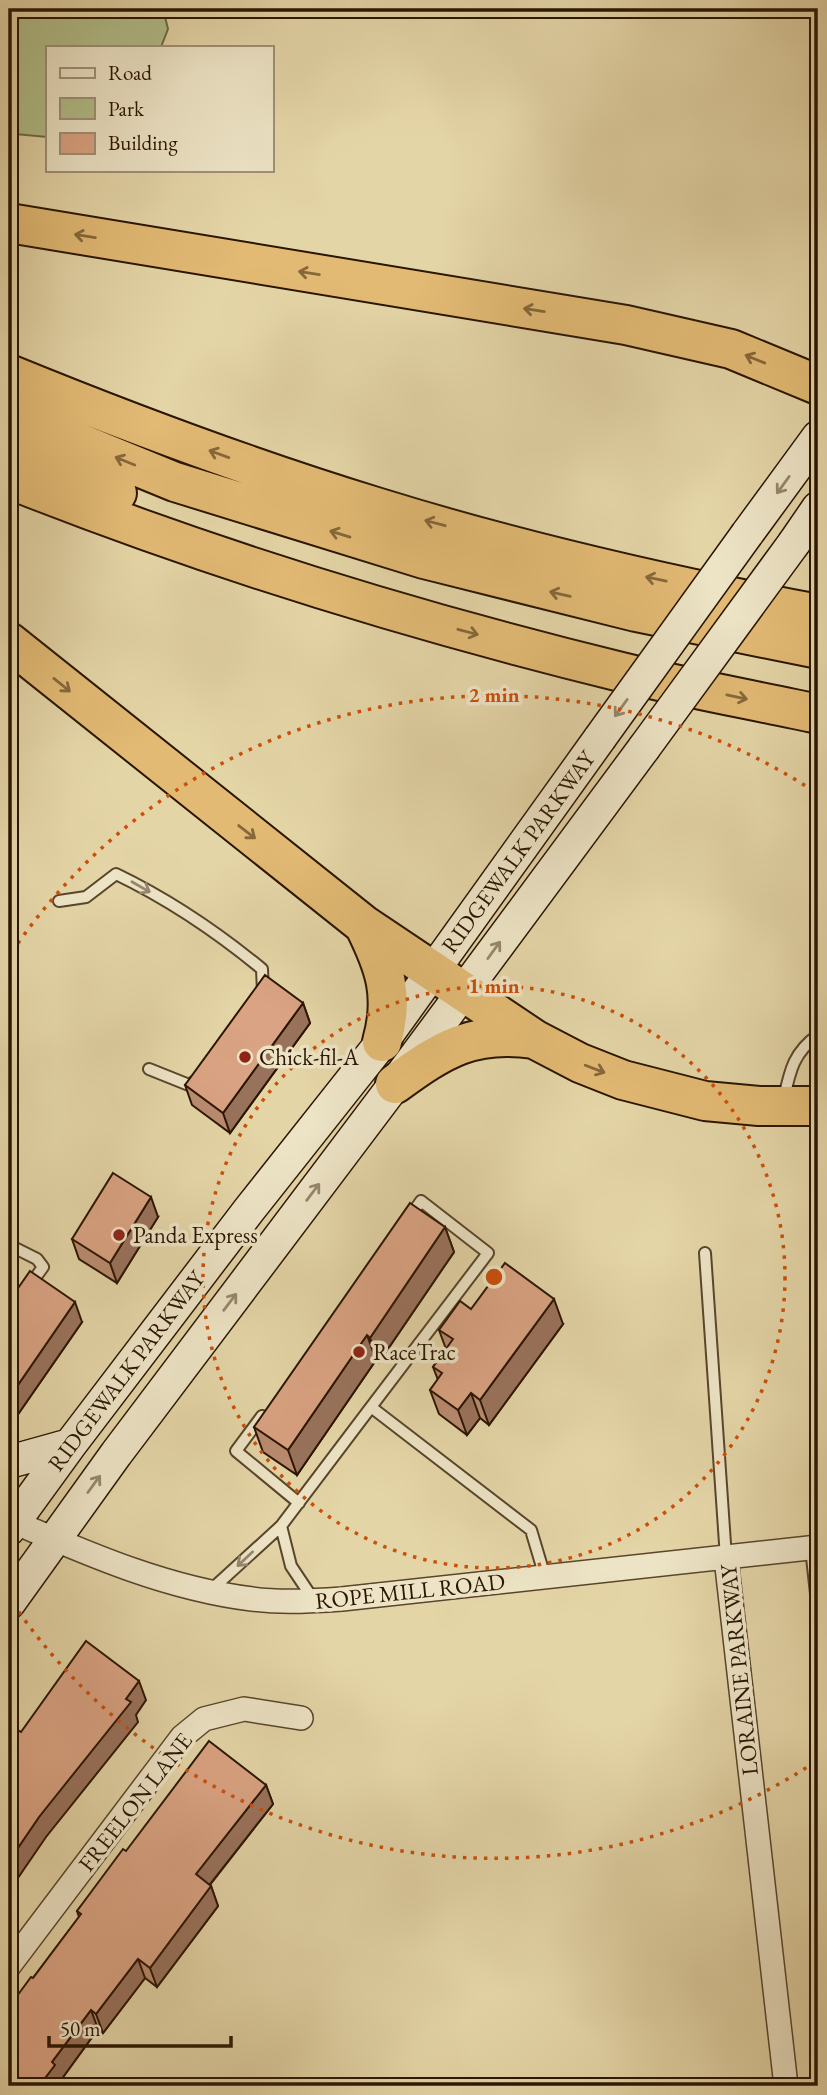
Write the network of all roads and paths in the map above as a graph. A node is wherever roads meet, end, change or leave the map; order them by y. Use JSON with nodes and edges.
{"nodes":[{"id":1,"x":9,"y":223,"type":"edge"},
{"id":2,"x":9,"y":374,"type":"edge"},
{"id":3,"x":818,"y":385,"type":"edge"},
{"id":4,"x":9,"y":414,"type":"edge"},
{"id":5,"x":818,"y":437,"type":"edge"},
{"id":6,"x":9,"y":448,"type":"edge"},
{"id":7,"x":9,"y":478,"type":"edge"},
{"id":8,"x":818,"y":508,"type":"edge"},
{"id":9,"x":818,"y":614,"type":"edge"},
{"id":10,"x":410,"y":617,"type":"junction"},
{"id":11,"x":9,"y":642,"type":"edge"},
{"id":12,"x":818,"y":649,"type":"edge"},
{"id":13,"x":818,"y":713,"type":"edge"},
{"id":14,"x":59,"y":901,"type":"dead end"},
{"id":15,"x":364,"y":925,"type":"junction"},
{"id":16,"x":449,"y":981,"type":"junction"},
{"id":17,"x":255,"y":1002,"type":"edge"},
{"id":18,"x":818,"y":1035,"type":"edge"},
{"id":19,"x":534,"y":1039,"type":"junction"},
{"id":20,"x":382,"y":1042,"type":"junction"},
{"id":21,"x":209,"y":1068,"type":"edge"},
{"id":22,"x":149,"y":1069,"type":"dead end"},
{"id":23,"x":395,"y":1084,"type":"junction"},
{"id":24,"x":800,"y":1106,"type":"edge"},
{"id":25,"x":405,"y":1223,"type":"edge"},
{"id":26,"x":9,"y":1245,"type":"edge"},
{"id":27,"x":705,"y":1253,"type":"dead end"},
{"id":28,"x":22,"y":1297,"type":"edge"},
{"id":29,"x":268,"y":1407,"type":"edge"},
{"id":30,"x":371,"y":1407,"type":"junction"},
{"id":31,"x":70,"y":1445,"type":"junction"},
{"id":32,"x":9,"y":1462,"type":"edge"},
{"id":33,"x":299,"y":1503,"type":"junction"},
{"id":34,"x":12,"y":1525,"type":"edge"},
{"id":35,"x":281,"y":1526,"type":"junction"},
{"id":36,"x":54,"y":1539,"type":"junction"},
{"id":37,"x":815,"y":1548,"type":"edge"},
{"id":38,"x":726,"y":1558,"type":"junction"},
{"id":39,"x":545,"y":1577,"type":"junction"},
{"id":40,"x":209,"y":1592,"type":"junction"},
{"id":41,"x":313,"y":1601,"type":"junction"},
{"id":42,"x":9,"y":1603,"type":"edge"},
{"id":43,"x":818,"y":1612,"type":"edge"},
{"id":44,"x":301,"y":1718,"type":"dead end"},
{"id":45,"x":9,"y":1966,"type":"edge"},
{"id":46,"x":786,"y":2086,"type":"edge"}],
"edges":[{"from":3,"to":1,"type":"highway","one_way":true},
{"from":9,"to":2,"type":"highway","one_way":true},
{"from":12,"to":4,"type":"highway","one_way":true},
{"from":5,"to":16,"type":"main road","name":"RIDGEWALK PARKWAY","one_way":true,"bridge":true},
{"from":6,"to":10,"type":"highway"},
{"from":7,"to":10,"type":"highway"},
{"from":16,"to":8,"type":"main road","name":"RIDGEWALK PARKWAY","one_way":true,"bridge":true},
{"from":10,"to":13,"type":"highway","one_way":true},
{"from":11,"to":15,"type":"highway","one_way":true},
{"from":14,"to":17,"type":"lane","one_way":true},
{"from":15,"to":16,"type":"highway"},
{"from":15,"to":20,"type":"highway"},
{"from":16,"to":19,"type":"highway"},
{"from":16,"to":20,"type":"main road","name":"RIDGEWALK PARKWAY"},
{"from":16,"to":23,"type":"main road","name":"RIDGEWALK PARKWAY"},
{"from":18,"to":24,"type":"lane"},
{"from":19,"to":23,"type":"highway"},
{"from":19,"to":24,"type":"highway","one_way":true},
{"from":20,"to":31,"type":"main road","name":"RIDGEWALK PARKWAY"},
{"from":21,"to":22,"type":"lane"},
{"from":36,"to":23,"type":"main road","name":"RIDGEWALK PARKWAY","one_way":true},
{"from":25,"to":30,"type":"lane"},
{"from":26,"to":28,"type":"lane"},
{"from":27,"to":38,"type":"lane","name":"LORAINE PARKWAY"},
{"from":29,"to":33,"type":"lane"},
{"from":30,"to":33,"type":"lane"},
{"from":30,"to":39,"type":"lane"},
{"from":31,"to":32,"type":"main road"},
{"from":31,"to":34,"type":"main road","name":"RIDGEWALK PARKWAY"},
{"from":33,"to":35,"type":"lane"},
{"from":34,"to":36,"type":"street","name":"ROPE MILL ROAD"},
{"from":35,"to":40,"type":"lane","one_way":true},
{"from":35,"to":41,"type":"lane"},
{"from":36,"to":40,"type":"street","name":"ROPE MILL ROAD"},
{"from":36,"to":42,"type":"main road","name":"RIDGEWALK PARKWAY"},
{"from":37,"to":38,"type":"street","name":"ROPE MILL ROAD"},
{"from":37,"to":43,"type":"lane"},
{"from":38,"to":39,"type":"street","name":"ROPE MILL ROAD"},
{"from":38,"to":46,"type":"street","name":"LORAINE PARKWAY"},
{"from":39,"to":41,"type":"street","name":"ROPE MILL ROAD"},
{"from":40,"to":41,"type":"street","name":"ROPE MILL ROAD"},
{"from":44,"to":45,"type":"street","name":"FREELON LANE"}]}
